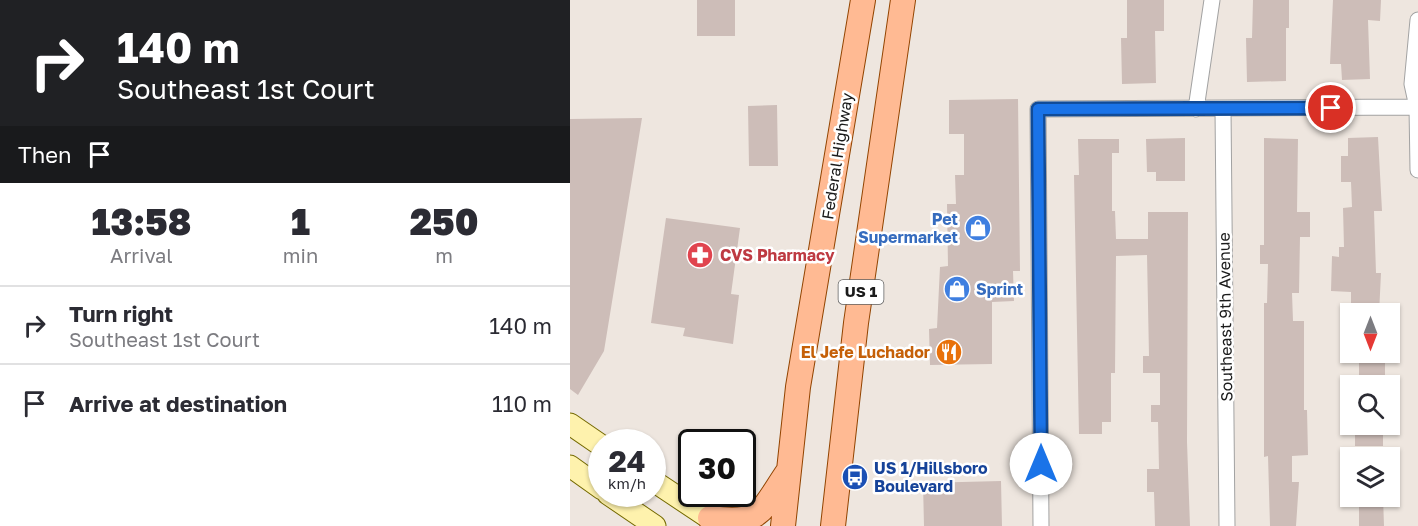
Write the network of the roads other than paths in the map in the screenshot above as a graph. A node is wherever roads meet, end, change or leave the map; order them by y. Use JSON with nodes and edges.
{"nodes":[{"id":1,"x":863,"y":0,"type":"edge"},
{"id":2,"x":903,"y":0,"type":"edge"},
{"id":3,"x":1212,"y":0,"type":"edge"},
{"id":4,"x":1418,"y":20,"type":"edge"},
{"id":5,"x":1418,"y":107,"type":"edge"},
{"id":6,"x":1196,"y":109,"type":"junction"},
{"id":7,"x":1223,"y":109,"type":"junction"},
{"id":8,"x":1418,"y":170,"type":"edge"},
{"id":9,"x":570,"y":424,"type":"edge"},
{"id":10,"x":588,"y":436,"type":"edge"},
{"id":11,"x":570,"y":466,"type":"edge"},
{"id":12,"x":788,"y":471,"type":"junction"},
{"id":13,"x":588,"y":479,"type":"edge"},
{"id":14,"x":666,"y":489,"type":"edge"},
{"id":15,"x":627,"y":507,"type":"edge"},
{"id":16,"x":716,"y":522,"type":"edge"},
{"id":17,"x":655,"y":526,"type":"edge"},
{"id":18,"x":783,"y":526,"type":"edge"},
{"id":19,"x":833,"y":526,"type":"edge"},
{"id":20,"x":1041,"y":526,"type":"edge"},
{"id":21,"x":1227,"y":526,"type":"edge"}],
"edges":[{"from":1,"to":12,"type":"main road","name":"Federal Highway","number":"US 1"},
{"from":2,"to":19,"type":"main road","number":"US 1"},
{"from":3,"to":6,"type":"street"},
{"from":4,"to":5,"type":"street"},
{"from":5,"to":7,"type":"street"},
{"from":5,"to":8,"type":"street"},
{"from":6,"to":7,"type":"street"},
{"from":6,"to":20,"type":"street"},
{"from":7,"to":21,"type":"street","name":"Southeast 9th Avenue"},
{"from":9,"to":10,"type":"main road"},
{"from":11,"to":13,"type":"main road"},
{"from":12,"to":16,"type":"main road"},
{"from":12,"to":18,"type":"main road","name":"Federal Highway","number":"US 1"},
{"from":14,"to":16,"type":"main road"},
{"from":15,"to":17,"type":"main road"}]}
